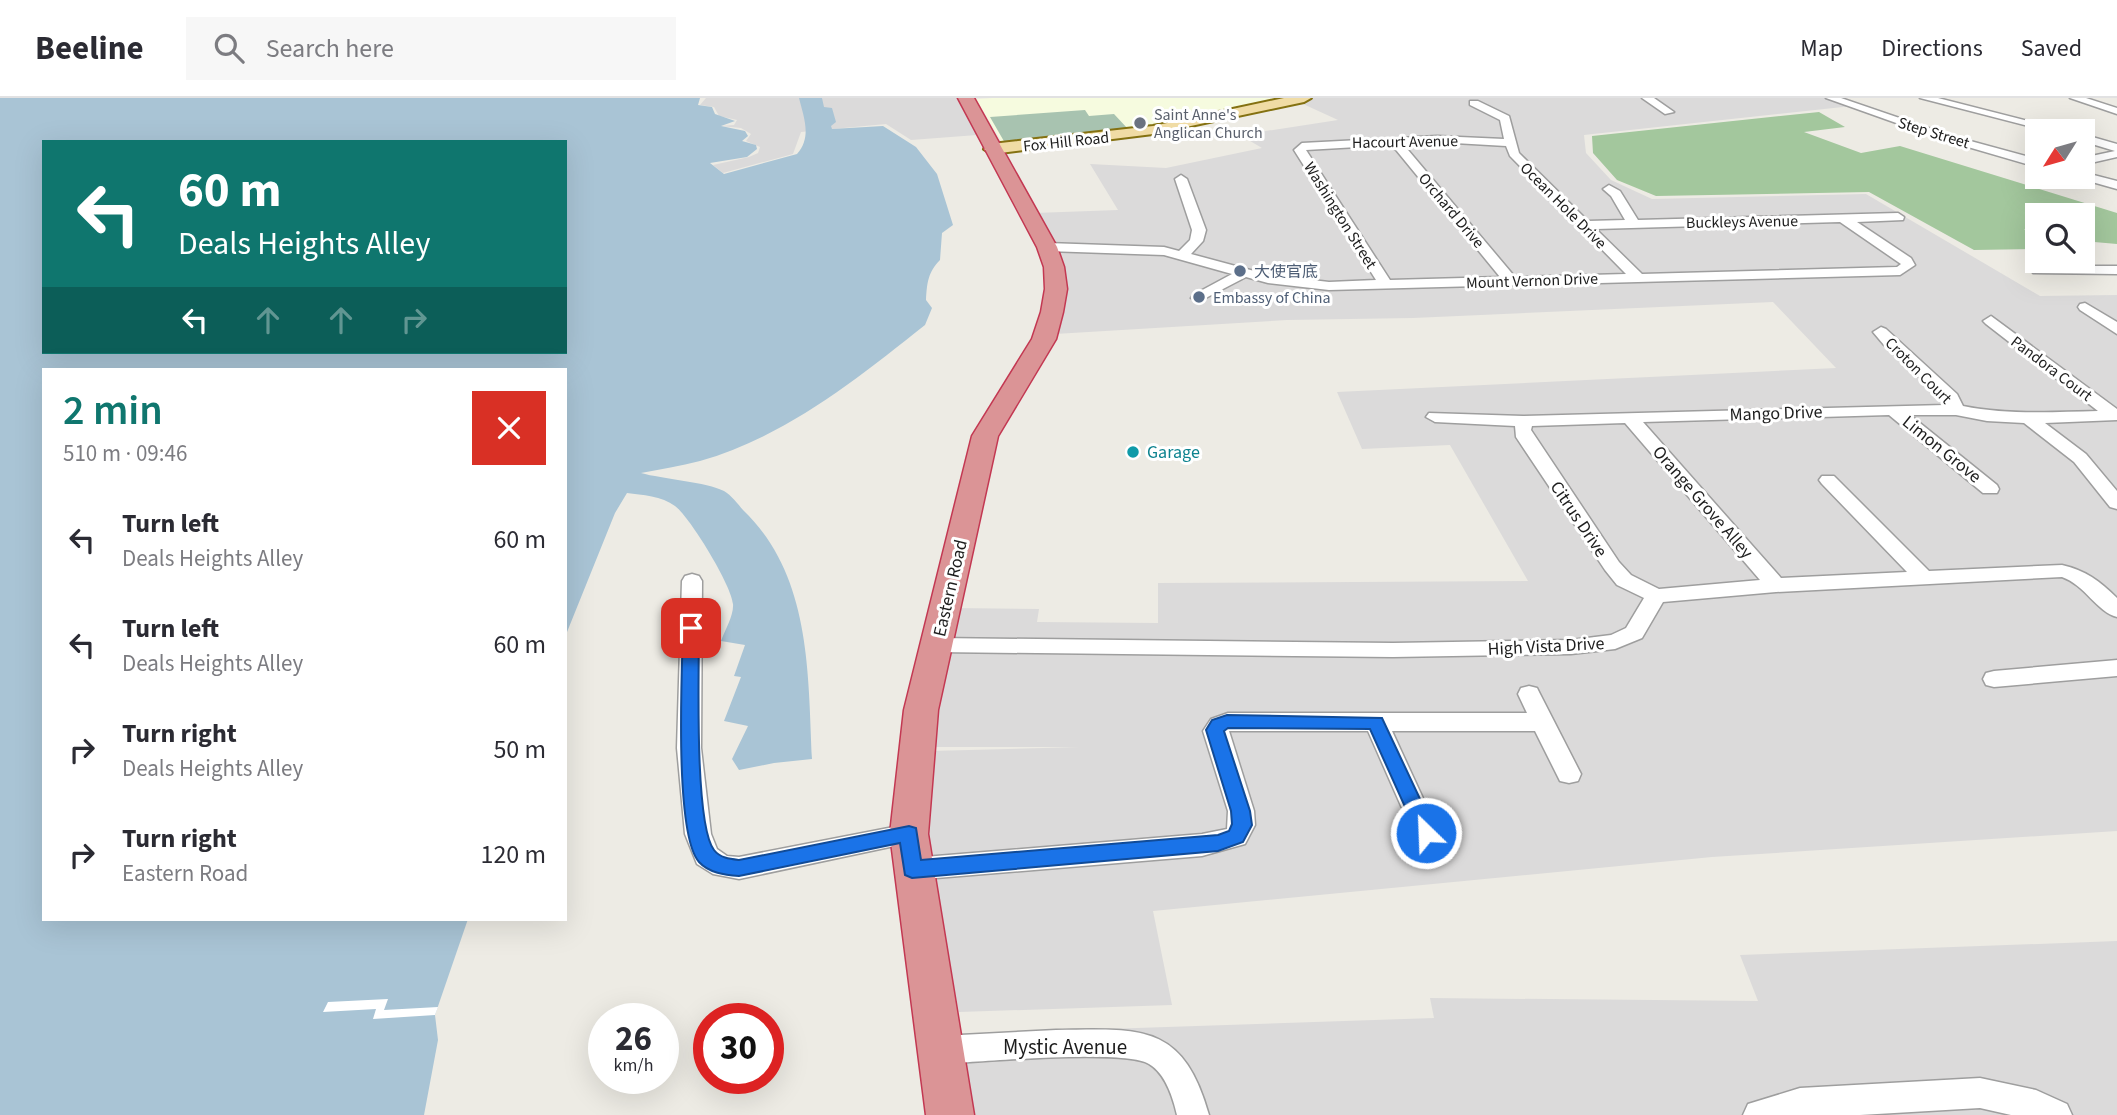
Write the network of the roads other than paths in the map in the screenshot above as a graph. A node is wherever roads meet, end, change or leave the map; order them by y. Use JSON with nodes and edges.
{"nodes":[{"id":1,"x":966,"y":98,"type":"edge"},
{"id":2,"x":1304,"y":98,"type":"edge"},
{"id":3,"x":1647,"y":98,"type":"edge"},
{"id":4,"x":1831,"y":98,"type":"edge"},
{"id":5,"x":1925,"y":98,"type":"edge"},
{"id":6,"x":2075,"y":98,"type":"edge"},
{"id":7,"x":1474,"y":103,"type":"dead end"},
{"id":8,"x":2117,"y":111,"type":"edge"},
{"id":9,"x":1669,"y":112,"type":"dead end"},
{"id":10,"x":2025,"y":122,"type":"edge"},
{"id":11,"x":1394,"y":141,"type":"junction"},
{"id":12,"x":2095,"y":141,"type":"edge"},
{"id":13,"x":1508,"y":143,"type":"junction"},
{"id":14,"x":1302,"y":146,"type":"joint"},
{"id":15,"x":2117,"y":148,"type":"edge"},
{"id":16,"x":992,"y":149,"type":"junction"},
{"id":17,"x":2117,"y":155,"type":"edge"},
{"id":18,"x":2095,"y":159,"type":"edge"},
{"id":19,"x":2025,"y":160,"type":"edge"},
{"id":20,"x":1181,"y":179,"type":"dead end"},
{"id":21,"x":2095,"y":179,"type":"edge"},
{"id":22,"x":2117,"y":185,"type":"edge"},
{"id":23,"x":1609,"y":190,"type":"dead end"},
{"id":24,"x":1898,"y":217,"type":"dead end"},
{"id":25,"x":1844,"y":219,"type":"junction"},
{"id":26,"x":1634,"y":224,"type":"junction"},
{"id":27,"x":1585,"y":225,"type":"junction"},
{"id":28,"x":1059,"y":252,"type":"junction"},
{"id":29,"x":1182,"y":254,"type":"junction"},
{"id":30,"x":2095,"y":270,"type":"edge"},
{"id":31,"x":2117,"y":270,"type":"edge"},
{"id":32,"x":1244,"y":273,"type":"junction"},
{"id":33,"x":1637,"y":277,"type":"junction"},
{"id":34,"x":1510,"y":281,"type":"junction"},
{"id":35,"x":1385,"y":284,"type":"junction"},
{"id":36,"x":1198,"y":298,"type":"dead end"},
{"id":37,"x":2085,"y":307,"type":"dead end"},
{"id":38,"x":1991,"y":321,"type":"dead end"},
{"id":39,"x":2117,"y":329,"type":"edge"},
{"id":40,"x":1881,"y":331,"type":"dead end"},
{"id":41,"x":1893,"y":410,"type":"junction"},
{"id":42,"x":1956,"y":410,"type":"junction"},
{"id":43,"x":2115,"y":415,"type":"edge"},
{"id":44,"x":1435,"y":417,"type":"dead end"},
{"id":45,"x":2028,"y":418,"type":"junction"},
{"id":46,"x":1631,"y":419,"type":"junction"},
{"id":47,"x":1524,"y":424,"type":"junction"},
{"id":48,"x":1828,"y":481,"type":"dead end"},
{"id":49,"x":1990,"y":489,"type":"dead end"},
{"id":50,"x":2117,"y":503,"type":"edge"},
{"id":51,"x":1923,"y":577,"type":"junction"},
{"id":52,"x":692,"y":580,"type":"dead end"},
{"id":53,"x":1776,"y":585,"type":"junction"},
{"id":54,"x":1656,"y":596,"type":"junction"},
{"id":55,"x":2117,"y":610,"type":"edge"},
{"id":56,"x":937,"y":645,"type":"junction"},
{"id":57,"x":2117,"y":668,"type":"edge"},
{"id":58,"x":1994,"y":680,"type":"dead end"},
{"id":59,"x":1529,"y":694,"type":"dead end"},
{"id":60,"x":1376,"y":722,"type":"junction"},
{"id":61,"x":1541,"y":722,"type":"junction"},
{"id":62,"x":1569,"y":774,"type":"dead end"},
{"id":63,"x":1426,"y":833,"type":"dead end"},
{"id":64,"x":909,"y":834,"type":"junction"},
{"id":65,"x":912,"y":869,"type":"junction"},
{"id":66,"x":941,"y":1050,"type":"junction"},
{"id":67,"x":950,"y":1115,"type":"edge"},
{"id":68,"x":1193,"y":1115,"type":"edge"},
{"id":69,"x":1759,"y":1115,"type":"edge"},
{"id":70,"x":2056,"y":1115,"type":"edge"}],
"edges":[{"from":1,"to":16,"type":"highway","name":"Eastern Road"},
{"from":2,"to":16,"type":"main road","name":"Fox Hill Road"},
{"from":3,"to":9,"type":"street"},
{"from":4,"to":19,"type":"street","name":"Step Street"},
{"from":5,"to":10,"type":"street"},
{"from":6,"to":8,"type":"street"},
{"from":7,"to":13,"type":"street","name":"Ocean Hole Drive"},
{"from":11,"to":13,"type":"street","name":"Hacourt Avenue"},
{"from":11,"to":14,"type":"street","name":"Hacourt Avenue"},
{"from":11,"to":34,"type":"street","name":"Orchard Drive"},
{"from":12,"to":15,"type":"street"},
{"from":13,"to":27,"type":"street","name":"Ocean Hole Drive"},
{"from":14,"to":35,"type":"street","name":"Washington Street"},
{"from":16,"to":28,"type":"highway","name":"Eastern Road"},
{"from":17,"to":18,"type":"street"},
{"from":20,"to":29,"type":"street"},
{"from":21,"to":22,"type":"street"},
{"from":23,"to":26,"type":"street"},
{"from":24,"to":25,"type":"street","name":"Buckleys Avenue"},
{"from":25,"to":26,"type":"street","name":"Buckleys Avenue"},
{"from":25,"to":33,"type":"street","name":"Mount Vernon Drive"},
{"from":26,"to":27,"type":"street","name":"Buckleys Avenue"},
{"from":27,"to":33,"type":"street","name":"Ocean Hole Drive"},
{"from":28,"to":29,"type":"street","name":"Mount Vernon Drive"},
{"from":28,"to":56,"type":"highway","name":"Eastern Road"},
{"from":29,"to":32,"type":"street","name":"Mount Vernon Drive"},
{"from":30,"to":31,"type":"street"},
{"from":32,"to":35,"type":"street","name":"Mount Vernon Drive"},
{"from":32,"to":36,"type":"street"},
{"from":33,"to":34,"type":"street","name":"Mount Vernon Drive"},
{"from":34,"to":35,"type":"street","name":"Mount Vernon Drive"},
{"from":37,"to":39,"type":"street"},
{"from":38,"to":43,"type":"street","name":"Pandora Court"},
{"from":40,"to":42,"type":"street","name":"Croton Court"},
{"from":41,"to":42,"type":"street","name":"Mango Drive"},
{"from":41,"to":46,"type":"street","name":"Mango Drive"},
{"from":41,"to":49,"type":"street","name":"Limon Grove"},
{"from":42,"to":45,"type":"street","name":"Mango Drive"},
{"from":43,"to":45,"type":"street","name":"Mango Drive"},
{"from":44,"to":47,"type":"street","name":"Mango Drive"},
{"from":45,"to":50,"type":"street"},
{"from":46,"to":47,"type":"street","name":"Mango Drive"},
{"from":46,"to":53,"type":"street","name":"Orange Grove Alley"},
{"from":47,"to":54,"type":"street","name":"Citrus Drive"},
{"from":48,"to":51,"type":"street"},
{"from":51,"to":53,"type":"street"},
{"from":51,"to":55,"type":"street"},
{"from":52,"to":64,"type":"street"},
{"from":53,"to":54,"type":"street"},
{"from":54,"to":56,"type":"street","name":"High Vista Drive"},
{"from":56,"to":64,"type":"highway","name":"Eastern Road"},
{"from":57,"to":58,"type":"street"},
{"from":59,"to":61,"type":"street"},
{"from":60,"to":61,"type":"street"},
{"from":60,"to":63,"type":"street"},
{"from":60,"to":65,"type":"street"},
{"from":61,"to":62,"type":"street"},
{"from":64,"to":65,"type":"highway","name":"Eastern Road"},
{"from":65,"to":66,"type":"highway","name":"Eastern Road"},
{"from":66,"to":67,"type":"highway","name":"Eastern Road"},
{"from":66,"to":68,"type":"street","name":"Mystic Avenue"},
{"from":69,"to":70,"type":"street"}]}
